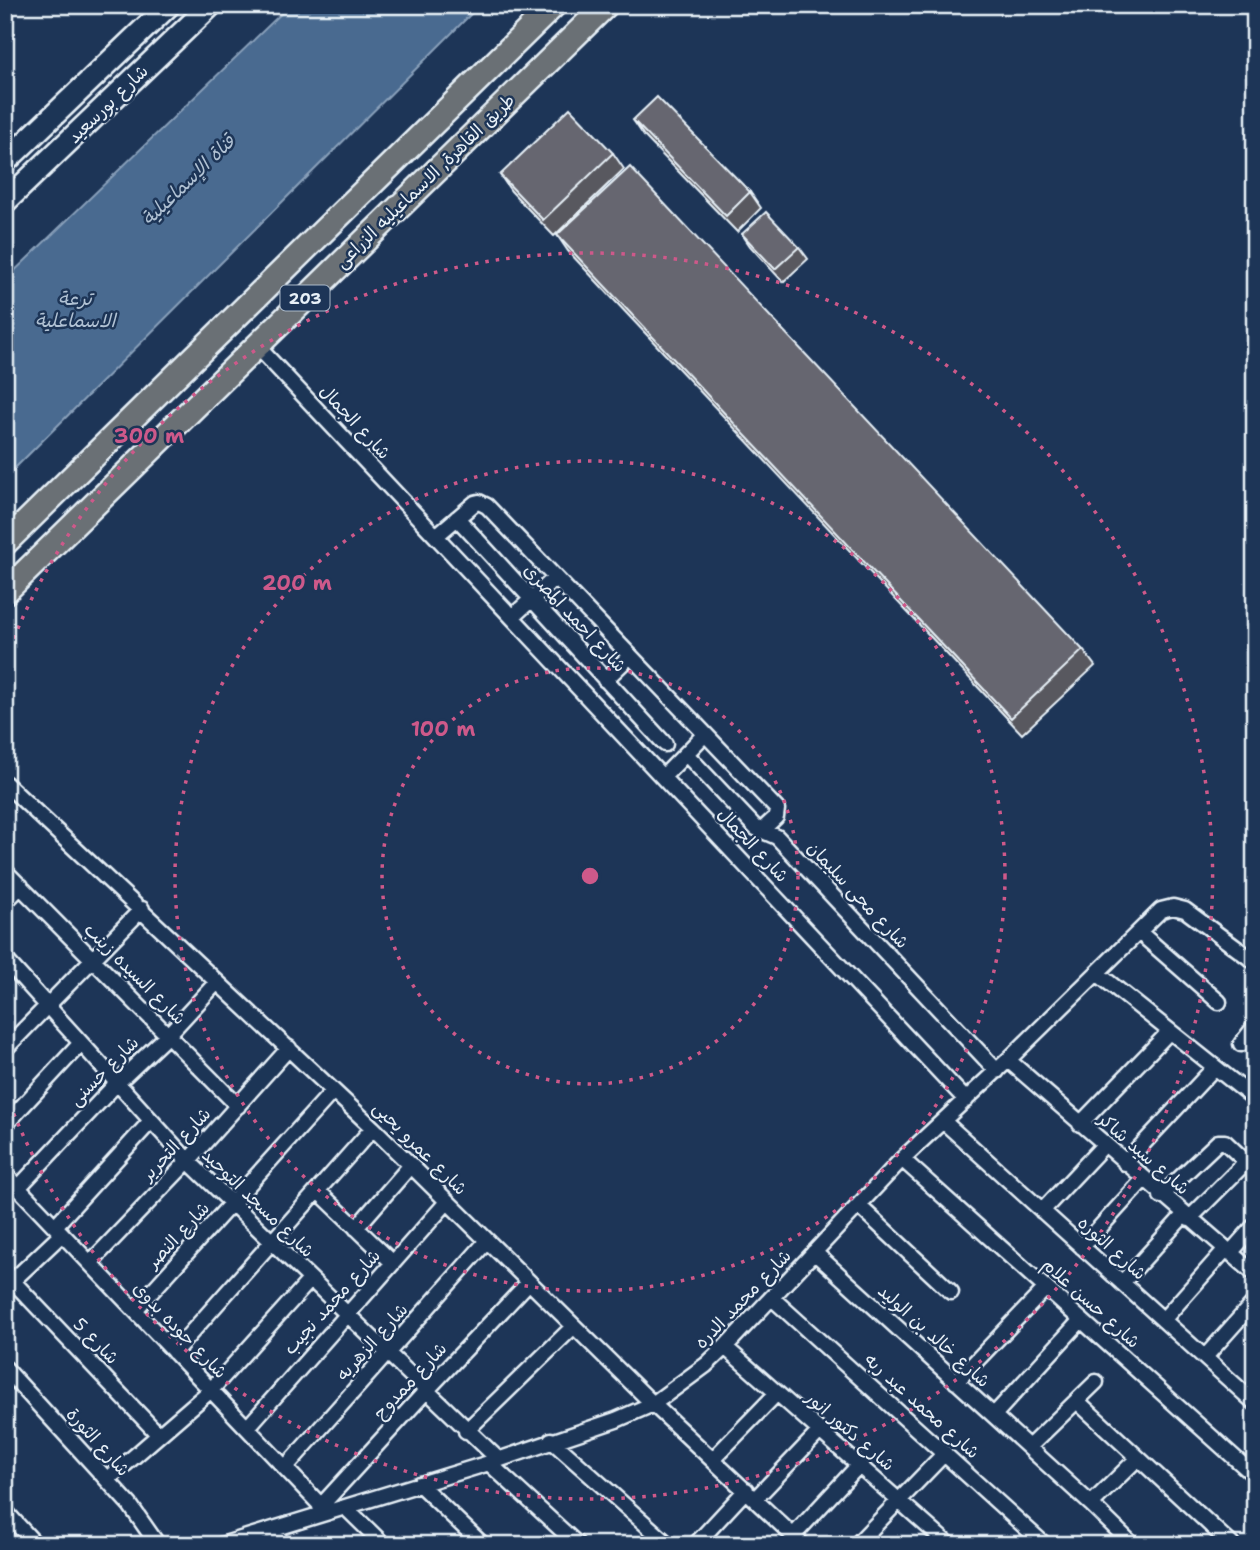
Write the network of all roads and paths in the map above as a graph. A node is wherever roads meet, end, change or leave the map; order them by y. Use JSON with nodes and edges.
{"nodes":[{"id":1,"x":169,"y":5,"type":"edge"},
{"id":2,"x":211,"y":5,"type":"edge"},
{"id":3,"x":554,"y":5,"type":"edge"},
{"id":4,"x":606,"y":5,"type":"edge"},
{"id":5,"x":5,"y":162,"type":"edge"},
{"id":6,"x":5,"y":202,"type":"edge"},
{"id":7,"x":257,"y":346,"type":"junction"},
{"id":8,"x":457,"y":518,"type":"junction"},
{"id":9,"x":436,"y":536,"type":"junction"},
{"id":10,"x":5,"y":543,"type":"edge"},
{"id":11,"x":555,"y":578,"type":"junction"},
{"id":12,"x":5,"y":592,"type":"edge"},
{"id":13,"x":530,"y":600,"type":"junction"},
{"id":14,"x":512,"y":617,"type":"junction"},
{"id":15,"x":568,"y":640,"type":"junction"},
{"id":16,"x":549,"y":656,"type":"junction"},
{"id":17,"x":630,"y":656,"type":"junction"},
{"id":18,"x":605,"y":680,"type":"junction"},
{"id":19,"x":705,"y":734,"type":"junction"},
{"id":20,"x":665,"y":744,"type":"dead end"},
{"id":21,"x":686,"y":754,"type":"junction"},
{"id":22,"x":663,"y":777,"type":"junction"},
{"id":23,"x":5,"y":783,"type":"edge"},
{"id":24,"x":761,"y":831,"type":"junction"},
{"id":25,"x":5,"y":871,"type":"edge"},
{"id":26,"x":21,"y":886,"type":"junction"},
{"id":27,"x":5,"y":902,"type":"edge"},
{"id":28,"x":142,"y":909,"type":"junction"},
{"id":29,"x":1139,"y":932,"type":"junction"},
{"id":30,"x":93,"y":959,"type":"junction"},
{"id":31,"x":1255,"y":962,"type":"edge"},
{"id":32,"x":8,"y":968,"type":"edge"},
{"id":33,"x":1097,"y":973,"type":"junction"},
{"id":34,"x":217,"y":982,"type":"junction"},
{"id":35,"x":1219,"y":1002,"type":"dead end"},
{"id":36,"x":47,"y":1006,"type":"junction"},
{"id":37,"x":1255,"y":1026,"type":"edge"},
{"id":38,"x":1170,"y":1031,"type":"junction"},
{"id":39,"x":168,"y":1035,"type":"junction"},
{"id":40,"x":80,"y":1043,"type":"junction"},
{"id":41,"x":1241,"y":1044,"type":"dead end"},
{"id":42,"x":289,"y":1048,"type":"junction"},
{"id":43,"x":5,"y":1049,"type":"edge"},
{"id":44,"x":1003,"y":1066,"type":"junction"},
{"id":45,"x":1215,"y":1067,"type":"junction"},
{"id":46,"x":117,"y":1083,"type":"junction"},
{"id":47,"x":333,"y":1091,"type":"junction"},
{"id":48,"x":1255,"y":1099,"type":"edge"},
{"id":49,"x":966,"y":1100,"type":"junction"},
{"id":50,"x":238,"y":1106,"type":"junction"},
{"id":51,"x":151,"y":1121,"type":"junction"},
{"id":52,"x":943,"y":1121,"type":"junction"},
{"id":53,"x":1080,"y":1124,"type":"junction"},
{"id":54,"x":5,"y":1125,"type":"edge"},
{"id":55,"x":373,"y":1128,"type":"junction"},
{"id":56,"x":1104,"y":1145,"type":"junction"},
{"id":57,"x":902,"y":1159,"type":"junction"},
{"id":58,"x":188,"y":1160,"type":"junction"},
{"id":59,"x":1125,"y":1163,"type":"junction"},
{"id":60,"x":411,"y":1165,"type":"junction"},
{"id":61,"x":5,"y":1174,"type":"edge"},
{"id":62,"x":1143,"y":1180,"type":"junction"},
{"id":63,"x":18,"y":1188,"type":"junction"},
{"id":64,"x":318,"y":1191,"type":"junction"},
{"id":65,"x":1161,"y":1196,"type":"junction"},
{"id":66,"x":447,"y":1202,"type":"junction"},
{"id":67,"x":232,"y":1205,"type":"junction"},
{"id":68,"x":859,"y":1206,"type":"junction"},
{"id":69,"x":1042,"y":1211,"type":"junction"},
{"id":70,"x":1187,"y":1217,"type":"junction"},
{"id":71,"x":1255,"y":1225,"type":"edge"},
{"id":72,"x":356,"y":1228,"type":"junction"},
{"id":73,"x":58,"y":1230,"type":"junction"},
{"id":74,"x":487,"y":1241,"type":"junction"},
{"id":75,"x":272,"y":1243,"type":"junction"},
{"id":76,"x":1082,"y":1247,"type":"junction"},
{"id":77,"x":1227,"y":1251,"type":"junction"},
{"id":78,"x":814,"y":1252,"type":"junction"},
{"id":79,"x":90,"y":1263,"type":"junction"},
{"id":80,"x":393,"y":1263,"type":"junction"},
{"id":81,"x":1255,"y":1274,"type":"edge"},
{"id":82,"x":310,"y":1280,"type":"junction"},
{"id":83,"x":8,"y":1281,"type":"edge"},
{"id":84,"x":529,"y":1282,"type":"junction"},
{"id":85,"x":1122,"y":1283,"type":"junction"},
{"id":86,"x":1046,"y":1288,"type":"junction"},
{"id":87,"x":951,"y":1292,"type":"dead end"},
{"id":88,"x":772,"y":1298,"type":"junction"},
{"id":89,"x":1255,"y":1301,"type":"edge"},
{"id":90,"x":135,"y":1310,"type":"junction"},
{"id":91,"x":347,"y":1315,"type":"junction"},
{"id":92,"x":1081,"y":1320,"type":"junction"},
{"id":93,"x":1163,"y":1320,"type":"junction"},
{"id":94,"x":574,"y":1326,"type":"junction"},
{"id":95,"x":725,"y":1348,"type":"junction"},
{"id":96,"x":174,"y":1352,"type":"junction"},
{"id":97,"x":387,"y":1353,"type":"junction"},
{"id":98,"x":1205,"y":1357,"type":"junction"},
{"id":99,"x":5,"y":1368,"type":"edge"},
{"id":100,"x":956,"y":1382,"type":"junction"},
{"id":101,"x":1096,"y":1382,"type":"dead end"},
{"id":102,"x":211,"y":1390,"type":"junction"},
{"id":103,"x":426,"y":1391,"type":"junction"},
{"id":104,"x":777,"y":1393,"type":"junction"},
{"id":105,"x":1252,"y":1396,"type":"edge"},
{"id":106,"x":1077,"y":1401,"type":"junction"},
{"id":107,"x":653,"y":1404,"type":"junction"},
{"id":108,"x":993,"y":1415,"type":"junction"},
{"id":109,"x":247,"y":1428,"type":"junction"},
{"id":110,"x":466,"y":1431,"type":"junction"},
{"id":111,"x":820,"y":1431,"type":"junction"},
{"id":112,"x":159,"y":1434,"type":"junction"},
{"id":113,"x":551,"y":1440,"type":"junction"},
{"id":114,"x":1029,"y":1447,"type":"junction"},
{"id":115,"x":945,"y":1453,"type":"junction"},
{"id":116,"x":1138,"y":1458,"type":"junction"},
{"id":117,"x":713,"y":1459,"type":"junction"},
{"id":118,"x":494,"y":1461,"type":"junction"},
{"id":119,"x":859,"y":1465,"type":"junction"},
{"id":120,"x":285,"y":1468,"type":"junction"},
{"id":121,"x":1255,"y":1476,"type":"edge"},
{"id":122,"x":107,"y":1480,"type":"junction"},
{"id":123,"x":419,"y":1484,"type":"junction"},
{"id":124,"x":750,"y":1494,"type":"junction"},
{"id":125,"x":899,"y":1500,"type":"junction"},
{"id":126,"x":1091,"y":1504,"type":"junction"},
{"id":127,"x":345,"y":1507,"type":"junction"},
{"id":128,"x":323,"y":1510,"type":"junction"},
{"id":129,"x":5,"y":1511,"type":"edge"},
{"id":130,"x":270,"y":1530,"type":"junction"},
{"id":131,"x":796,"y":1538,"type":"edge"},
{"id":132,"x":942,"y":1542,"type":"edge"},
{"id":133,"x":36,"y":1545,"type":"edge"},
{"id":134,"x":158,"y":1545,"type":"edge"},
{"id":135,"x":221,"y":1545,"type":"edge"},
{"id":136,"x":286,"y":1545,"type":"edge"},
{"id":137,"x":384,"y":1545,"type":"edge"},
{"id":138,"x":483,"y":1545,"type":"edge"},
{"id":139,"x":578,"y":1545,"type":"edge"},
{"id":140,"x":669,"y":1545,"type":"edge"},
{"id":141,"x":695,"y":1545,"type":"edge"},
{"id":142,"x":780,"y":1545,"type":"edge"},
{"id":143,"x":856,"y":1545,"type":"edge"},
{"id":144,"x":1045,"y":1545,"type":"edge"},
{"id":145,"x":1133,"y":1545,"type":"edge"},
{"id":146,"x":1232,"y":1545,"type":"edge"}],
"edges":[{"from":1,"to":5,"type":"main road","name":"شارع بورسعيد"},
{"from":2,"to":6,"type":"main road","name":"شارع بورسعيد"},
{"from":3,"to":10,"type":"main road","name":"طريق القاهرة, الاسماعيليه الزراعى","number":"203"},
{"from":4,"to":7,"type":"main road","name":"طريق القاهرة, الاسماعيليه الزراعى","number":"203"},
{"from":7,"to":9,"type":"street","name":"شارع الجمال"},
{"from":7,"to":12,"type":"main road","name":"طريق القاهرة, الاسماعيليه الزراعى","number":"203"},
{"from":8,"to":9,"type":"street"},
{"from":8,"to":11,"type":"street"},
{"from":8,"to":13,"type":"street","name":"شارع احمد المصرى"},
{"from":9,"to":14,"type":"street","name":"شارع الجمال"},
{"from":11,"to":13,"type":"street"},
{"from":11,"to":17,"type":"street"},
{"from":13,"to":14,"type":"street"},
{"from":13,"to":15,"type":"street","name":"شارع احمد المصرى"},
{"from":14,"to":16,"type":"street","name":"شارع الجمال"},
{"from":15,"to":16,"type":"street"},
{"from":15,"to":18,"type":"street","name":"شارع احمد المصرى"},
{"from":16,"to":22,"type":"street","name":"شارع الجمال"},
{"from":17,"to":18,"type":"street"},
{"from":17,"to":19,"type":"street"},
{"from":18,"to":20,"type":"street","name":"شارع احمد المصرى"},
{"from":19,"to":21,"type":"street"},
{"from":19,"to":24,"type":"street"},
{"from":21,"to":22,"type":"street"},
{"from":21,"to":24,"type":"street","name":"شارع محى سليمان"},
{"from":22,"to":49,"type":"street","name":"شارع الجمال"},
{"from":23,"to":28,"type":"street","name":"شارع عمرو يحيى"},
{"from":24,"to":44,"type":"street","name":"شارع محى سليمان"},
{"from":25,"to":26,"type":"street","name":"شارع السيده زينب"},
{"from":26,"to":27,"type":"street"},
{"from":26,"to":30,"type":"street","name":"شارع السيده زينب"},
{"from":28,"to":30,"type":"street"},
{"from":28,"to":34,"type":"street","name":"شارع عمرو يحيى"},
{"from":29,"to":31,"type":"street","name":"شارع محمد الدره"},
{"from":29,"to":33,"type":"street","name":"شارع محمد الدره"},
{"from":29,"to":35,"type":"street"},
{"from":30,"to":36,"type":"street"},
{"from":30,"to":39,"type":"street","name":"شارع السيده زينب"},
{"from":32,"to":36,"type":"street","name":"شارع مسجد التوحيد"},
{"from":33,"to":38,"type":"street"},
{"from":33,"to":44,"type":"street","name":"شارع محمد الدره"},
{"from":34,"to":39,"type":"street","name":"شارع حسنى"},
{"from":34,"to":42,"type":"street","name":"شارع عمرو يحيى"},
{"from":36,"to":40,"type":"street","name":"شارع مسجد التوحيد"},
{"from":36,"to":43,"type":"street"},
{"from":37,"to":41,"type":"street"},
{"from":38,"to":45,"type":"street"},
{"from":38,"to":53,"type":"street"},
{"from":39,"to":46,"type":"street","name":"شارع حسنى"},
{"from":39,"to":50,"type":"street","name":"شارع السيده زينب"},
{"from":40,"to":46,"type":"street","name":"شارع مسجد التوحيد"},
{"from":40,"to":54,"type":"street"},
{"from":42,"to":47,"type":"street","name":"شارع عمرو يحيى"},
{"from":42,"to":50,"type":"street","name":"شارع التحرير"},
{"from":44,"to":49,"type":"street","name":"شارع محمد الدره"},
{"from":44,"to":53,"type":"street","name":"شارع سيد شاكر"},
{"from":45,"to":48,"type":"street"},
{"from":45,"to":59,"type":"street"},
{"from":46,"to":51,"type":"street","name":"شارع مسجد التوحيد"},
{"from":46,"to":63,"type":"street","name":"شارع حسنى"},
{"from":47,"to":55,"type":"street","name":"شارع عمرو يحيى"},
{"from":47,"to":67,"type":"street","name":"شارع النصر"},
{"from":49,"to":52,"type":"street","name":"شارع محمد الدره"},
{"from":50,"to":58,"type":"street","name":"شارع التحرير"},
{"from":51,"to":58,"type":"street","name":"شارع مسجد التوحيد"},
{"from":51,"to":73,"type":"street"},
{"from":52,"to":57,"type":"street","name":"شارع محمد الدره"},
{"from":52,"to":69,"type":"street","name":"شارع الثوره"},
{"from":53,"to":56,"type":"street","name":"شارع سيد شاكر"},
{"from":55,"to":60,"type":"street","name":"شارع عمرو يحيى"},
{"from":55,"to":64,"type":"street"},
{"from":56,"to":59,"type":"street","name":"شارع سيد شاكر"},
{"from":56,"to":69,"type":"street"},
{"from":57,"to":68,"type":"street","name":"شارع محمد الدره"},
{"from":57,"to":86,"type":"street","name":"شارع حسن علام"},
{"from":58,"to":67,"type":"street","name":"شارع مسجد التوحيد"},
{"from":58,"to":79,"type":"street","name":"شارع التحرير"},
{"from":59,"to":62,"type":"street","name":"شارع سيد شاكر"},
{"from":60,"to":66,"type":"street","name":"شارع عمرو يحيى"},
{"from":60,"to":72,"type":"street"},
{"from":61,"to":63,"type":"street","name":"شارع جوده بدوى"},
{"from":62,"to":65,"type":"street","name":"شارع سيد شاكر"},
{"from":62,"to":76,"type":"street"},
{"from":63,"to":73,"type":"street","name":"شارع جوده بدوى"},
{"from":64,"to":72,"type":"street"},
{"from":64,"to":75,"type":"street"},
{"from":65,"to":70,"type":"street","name":"شارع سيد شاكر"},
{"from":65,"to":70,"type":"street"},
{"from":66,"to":74,"type":"street","name":"شارع عمرو يحيى"},
{"from":66,"to":80,"type":"street","name":"شارع محمد نجيب"},
{"from":67,"to":75,"type":"street","name":"شارع مسجد التوحيد"},
{"from":67,"to":90,"type":"street","name":"شارع النصر"},
{"from":68,"to":78,"type":"street","name":"شارع محمد الدره"},
{"from":68,"to":87,"type":"street"},
{"from":69,"to":76,"type":"street","name":"شارع الثوره"},
{"from":70,"to":77,"type":"street","name":"شارع سيد شاكر"},
{"from":70,"to":85,"type":"street"},
{"from":71,"to":77,"type":"street"},
{"from":72,"to":80,"type":"street"},
{"from":73,"to":79,"type":"street","name":"شارع جوده بدوى"},
{"from":73,"to":83,"type":"street"},
{"from":74,"to":84,"type":"street","name":"شارع عمرو يحيى"},
{"from":74,"to":97,"type":"street","name":"شارع الزهريه"},
{"from":75,"to":82,"type":"street","name":"شارع مسجد التوحيد"},
{"from":75,"to":96,"type":"street"},
{"from":76,"to":85,"type":"street","name":"شارع الثوره"},
{"from":77,"to":81,"type":"street","name":"شارع سيد شاكر"},
{"from":77,"to":93,"type":"street"},
{"from":78,"to":88,"type":"street","name":"شارع محمد الدره"},
{"from":78,"to":100,"type":"street","name":"شارع خالد بن الوليد"},
{"from":79,"to":90,"type":"street","name":"شارع جوده بدوى"},
{"from":80,"to":91,"type":"street","name":"شارع محمد نجيب"},
{"from":82,"to":91,"type":"street","name":"شارع مسجد التوحيد"},
{"from":82,"to":102,"type":"street"},
{"from":83,"to":112,"type":"street","name":"شارع 5"},
{"from":84,"to":94,"type":"street","name":"شارع عمرو يحيى"},
{"from":84,"to":103,"type":"street","name":"شارع ممدوح"},
{"from":85,"to":93,"type":"street","name":"شارع الثوره"},
{"from":86,"to":92,"type":"street","name":"شارع حسن علام"},
{"from":86,"to":100,"type":"street"},
{"from":88,"to":95,"type":"street","name":"شارع محمد الدره"},
{"from":88,"to":115,"type":"street","name":"شارع محمد عبد ربه"},
{"from":89,"to":98,"type":"street"},
{"from":90,"to":96,"type":"street","name":"شارع جوده بدوى"},
{"from":91,"to":97,"type":"street","name":"شارع مسجد التوحيد"},
{"from":91,"to":109,"type":"street","name":"شارع محمد نجيب"},
{"from":92,"to":108,"type":"street"},
{"from":92,"to":121,"type":"street","name":"شارع حسن علام"},
{"from":93,"to":98,"type":"street","name":"شارع الثوره"},
{"from":94,"to":107,"type":"street","name":"شارع عمرو يحيى"},
{"from":94,"to":110,"type":"street"},
{"from":95,"to":104,"type":"street","name":"شارع دكتور انور"},
{"from":95,"to":107,"type":"street","name":"شارع محمد الدره"},
{"from":96,"to":102,"type":"street","name":"شارع جوده بدوى"},
{"from":97,"to":103,"type":"street","name":"شارع مسجد التوحيد"},
{"from":97,"to":120,"type":"street","name":"شارع الزهريه"},
{"from":98,"to":105,"type":"street","name":"شارع الثوره"},
{"from":99,"to":122,"type":"street","name":"شارع الثورة"},
{"from":100,"to":108,"type":"street","name":"شارع خالد بن الوليد"},
{"from":101,"to":106,"type":"street"},
{"from":102,"to":109,"type":"street","name":"شارع جوده بدوى"},
{"from":102,"to":112,"type":"street"},
{"from":103,"to":110,"type":"street","name":"شارع مسجد التوحيد"},
{"from":103,"to":128,"type":"street","name":"شارع ممدوح"},
{"from":104,"to":111,"type":"street","name":"شارع دكتور انور"},
{"from":104,"to":117,"type":"street"},
{"from":106,"to":114,"type":"street"},
{"from":106,"to":116,"type":"street"},
{"from":107,"to":113,"type":"street","name":"شارع محمد الدره"},
{"from":107,"to":117,"type":"street","name":"شارع عمرو يحيى"},
{"from":108,"to":114,"type":"street","name":"شارع خالد بن الوليد"},
{"from":109,"to":120,"type":"street","name":"شارع جوده بدوى"},
{"from":110,"to":118,"type":"street","name":"شارع مسجد التوحيد"},
{"from":111,"to":119,"type":"street","name":"شارع دكتور انور"},
{"from":111,"to":124,"type":"street"},
{"from":112,"to":122,"type":"street"},
{"from":113,"to":118,"type":"street","name":"شارع محمد الدره"},
{"from":113,"to":140,"type":"street"},
{"from":114,"to":126,"type":"street","name":"شارع خالد بن الوليد"},
{"from":115,"to":125,"type":"street"},
{"from":115,"to":144,"type":"street","name":"شارع محمد عبد ربه"},
{"from":116,"to":126,"type":"street"},
{"from":116,"to":146,"type":"street"},
{"from":117,"to":124,"type":"street","name":"شارع عمرو يحيى"},
{"from":118,"to":123,"type":"street","name":"شارع محمد الدره"},
{"from":118,"to":139,"type":"street","name":"شارع مسجد التوحيد"},
{"from":119,"to":125,"type":"street","name":"شارع دكتور انور"},
{"from":119,"to":131,"type":"street"},
{"from":120,"to":128,"type":"street","name":"شارع جوده بدوى"},
{"from":122,"to":134,"type":"street","name":"شارع الثورة"},
{"from":123,"to":127,"type":"street","name":"شارع محمد الدره"},
{"from":123,"to":138,"type":"street"},
{"from":124,"to":131,"type":"street","name":"شارع عمرو يحيى"},
{"from":124,"to":141,"type":"street"},
{"from":125,"to":132,"type":"street","name":"شارع دكتور انور"},
{"from":125,"to":143,"type":"street"},
{"from":126,"to":145,"type":"street","name":"شارع خالد بن الوليد"},
{"from":127,"to":128,"type":"street","name":"شارع محمد الدره"},
{"from":127,"to":137,"type":"street"},
{"from":128,"to":130,"type":"street","name":"شارع محمد الدره"},
{"from":129,"to":133,"type":"street"},
{"from":130,"to":135,"type":"street","name":"شارع محمد الدره"},
{"from":130,"to":136,"type":"street"},
{"from":131,"to":142,"type":"street"}]}
